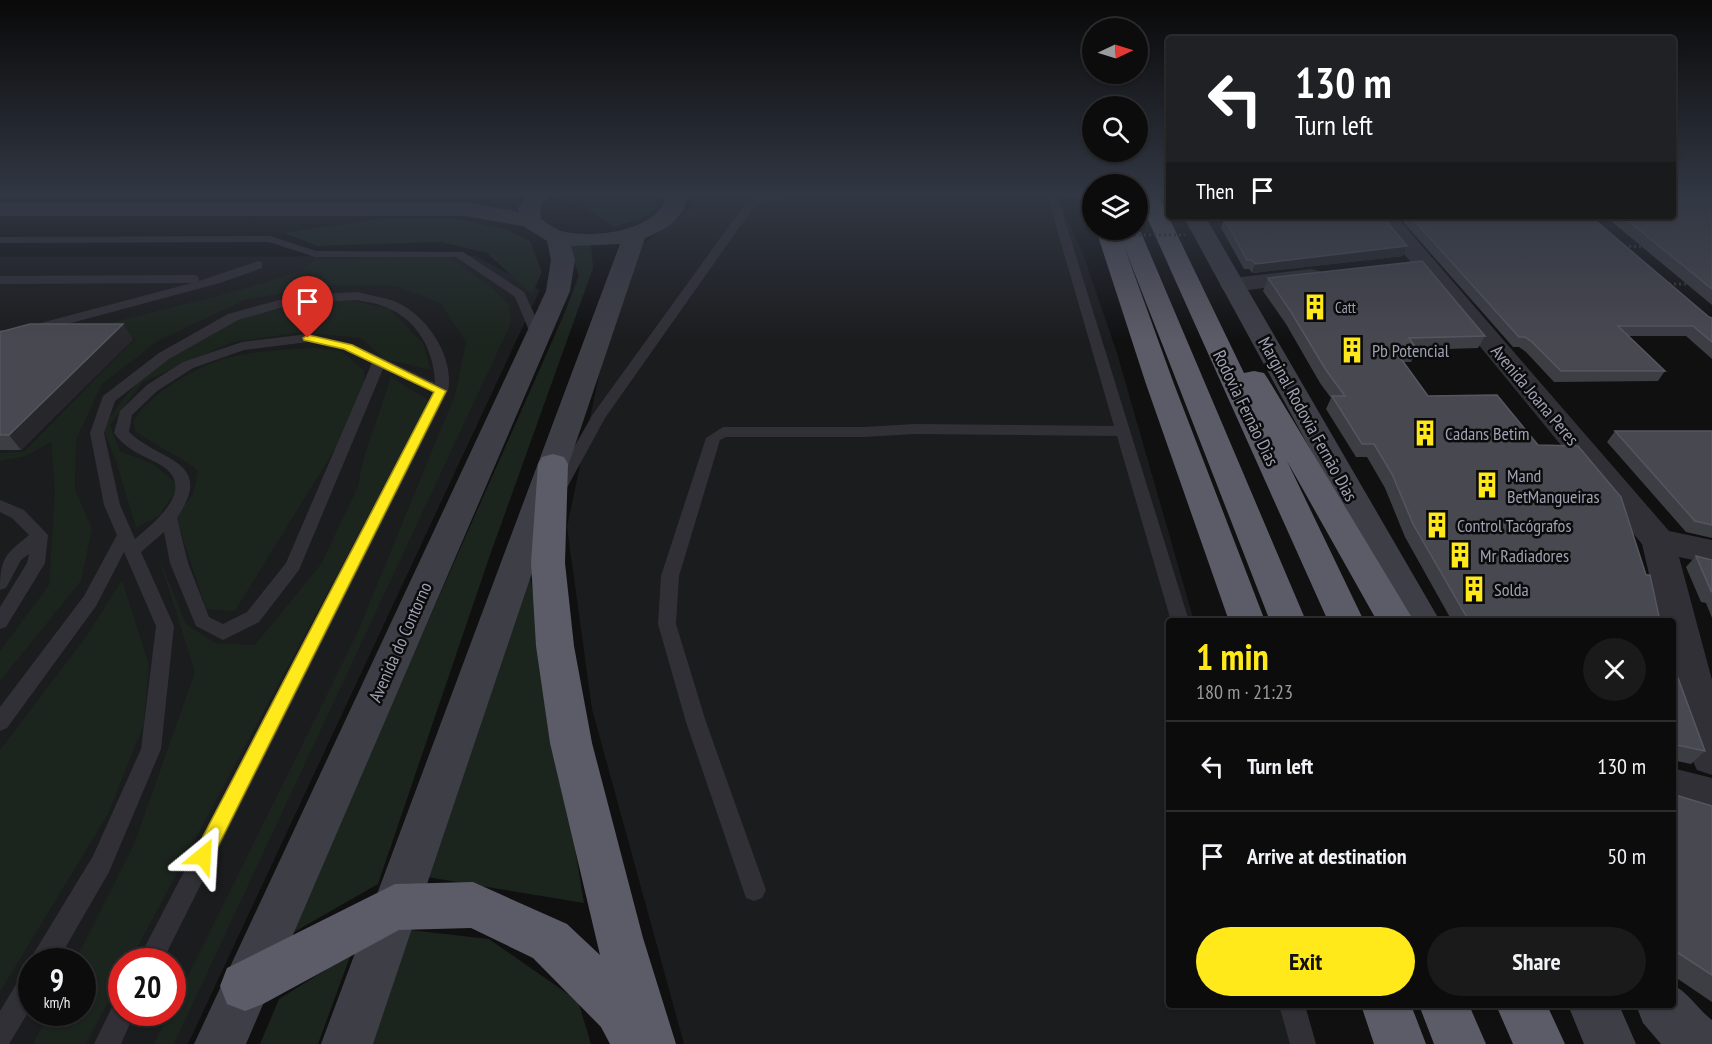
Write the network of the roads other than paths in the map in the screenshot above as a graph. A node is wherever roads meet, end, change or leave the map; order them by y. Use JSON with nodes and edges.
{"nodes":[{"id":1,"x":284,"y":244,"type":"edge"},
{"id":2,"x":553,"y":244,"type":"edge"},
{"id":3,"x":631,"y":244,"type":"edge"},
{"id":4,"x":721,"y":244,"type":"edge"},
{"id":5,"x":1067,"y":244,"type":"edge"},
{"id":6,"x":1107,"y":244,"type":"edge"},
{"id":7,"x":1135,"y":244,"type":"edge"},
{"id":8,"x":1188,"y":244,"type":"edge"},
{"id":9,"x":1188,"y":244,"type":"edge"},
{"id":10,"x":1193,"y":244,"type":"edge"},
{"id":11,"x":1401,"y":244,"type":"edge"},
{"id":12,"x":258,"y":265,"type":"dead end"},
{"id":13,"x":1334,"y":273,"type":"edge"},
{"id":14,"x":0,"y":280,"type":"edge"},
{"id":15,"x":216,"y":280,"type":"junction"},
{"id":16,"x":1232,"y":285,"type":"junction"},
{"id":17,"x":0,"y":336,"type":"edge"},
{"id":18,"x":538,"y":337,"type":"junction"},
{"id":19,"x":379,"y":363,"type":"junction"},
{"id":20,"x":441,"y":391,"type":"junction"},
{"id":21,"x":1124,"y":431,"type":"junction"},
{"id":22,"x":552,"y":483,"type":"junction"},
{"id":23,"x":0,"y":506,"type":"edge"},
{"id":24,"x":169,"y":517,"type":"junction"},
{"id":25,"x":40,"y":535,"type":"junction"},
{"id":26,"x":1658,"y":541,"type":"junction"},
{"id":27,"x":129,"y":543,"type":"junction"},
{"id":28,"x":1712,"y":552,"type":"edge"},
{"id":29,"x":8,"y":554,"type":"edge"},
{"id":30,"x":0,"y":583,"type":"edge"},
{"id":31,"x":1179,"y":618,"type":"edge"},
{"id":32,"x":1246,"y":618,"type":"edge"},
{"id":33,"x":1287,"y":618,"type":"edge"},
{"id":34,"x":1345,"y":618,"type":"edge"},
{"id":35,"x":1394,"y":618,"type":"edge"},
{"id":36,"x":1420,"y":618,"type":"edge"},
{"id":37,"x":0,"y":622,"type":"edge"},
{"id":38,"x":0,"y":723,"type":"edge"},
{"id":39,"x":1712,"y":757,"type":"edge"},
{"id":40,"x":1676,"y":788,"type":"edge"},
{"id":41,"x":1712,"y":797,"type":"edge"},
{"id":42,"x":754,"y":890,"type":"dead end"},
{"id":43,"x":395,"y":908,"type":"junction"},
{"id":44,"x":52,"y":948,"type":"edge"},
{"id":45,"x":156,"y":948,"type":"edge"},
{"id":46,"x":245,"y":986,"type":"junction"},
{"id":47,"x":18,"y":1005,"type":"edge"},
{"id":48,"x":1293,"y":1008,"type":"edge"},
{"id":49,"x":1387,"y":1008,"type":"edge"},
{"id":50,"x":1445,"y":1008,"type":"edge"},
{"id":51,"x":1522,"y":1008,"type":"edge"},
{"id":52,"x":1594,"y":1008,"type":"edge"},
{"id":53,"x":1664,"y":1008,"type":"edge"},
{"id":54,"x":116,"y":1026,"type":"edge"},
{"id":55,"x":0,"y":1035,"type":"edge"},
{"id":56,"x":107,"y":1044,"type":"edge"},
{"id":57,"x":220,"y":1044,"type":"edge"},
{"id":58,"x":347,"y":1044,"type":"edge"},
{"id":59,"x":638,"y":1044,"type":"edge"},
{"id":60,"x":650,"y":1044,"type":"edge"},
{"id":61,"x":1303,"y":1044,"type":"edge"},
{"id":62,"x":1400,"y":1044,"type":"edge"},
{"id":63,"x":1460,"y":1044,"type":"edge"},
{"id":64,"x":1539,"y":1044,"type":"edge"},
{"id":65,"x":1610,"y":1044,"type":"edge"},
{"id":66,"x":1702,"y":1044,"type":"edge"}],
"edges":[{"from":1,"to":18,"type":"lane"},
{"from":2,"to":18,"type":"main road","name":"Avenida do Contorno"},
{"from":3,"to":22,"type":"main road"},
{"from":4,"to":22,"type":"lane"},
{"from":5,"to":21,"type":"lane"},
{"from":6,"to":32,"type":"highway"},
{"from":7,"to":33,"type":"highway","name":"Rodovia Fernão Dias"},
{"from":8,"to":34,"type":"highway","name":"Rodovia Fernão Dias"},
{"from":9,"to":35,"type":"highway"},
{"from":10,"to":16,"type":"main road","name":"Marginal Rodovia Fernão Dias"},
{"from":11,"to":26,"type":"street","name":"Avenida Joana Peres"},
{"from":12,"to":15,"type":"lane"},
{"from":13,"to":16,"type":"street"},
{"from":14,"to":15,"type":"lane"},
{"from":15,"to":17,"type":"lane"},
{"from":16,"to":36,"type":"main road","name":"Marginal Rodovia Fernão Dias"},
{"from":18,"to":46,"type":"main road","name":"Avenida do Contorno"},
{"from":19,"to":20,"type":"lane"},
{"from":19,"to":24,"type":"lane"},
{"from":19,"to":24,"type":"lane"},
{"from":20,"to":27,"type":"lane"},
{"from":20,"to":45,"type":"lane"},
{"from":21,"to":31,"type":"lane"},
{"from":21,"to":42,"type":"lane"},
{"from":22,"to":43,"type":"main road"},
{"from":22,"to":60,"type":"highway"},
{"from":23,"to":25,"type":"lane"},
{"from":24,"to":27,"type":"lane"},
{"from":25,"to":29,"type":"lane"},
{"from":25,"to":37,"type":"lane"},
{"from":26,"to":28,"type":"street"},
{"from":26,"to":39,"type":"street","name":"Avenida Joana Peres"},
{"from":27,"to":38,"type":"lane"},
{"from":27,"to":44,"type":"lane"},
{"from":29,"to":30,"type":"lane"},
{"from":40,"to":41,"type":"street"},
{"from":43,"to":46,"type":"highway"},
{"from":43,"to":58,"type":"main road"},
{"from":43,"to":59,"type":"highway"},
{"from":46,"to":57,"type":"main road","name":"Avenida do Contorno"},
{"from":47,"to":55,"type":"lane"},
{"from":48,"to":61,"type":"lane"},
{"from":49,"to":62,"type":"highway"},
{"from":50,"to":63,"type":"highway"},
{"from":51,"to":64,"type":"highway"},
{"from":52,"to":65,"type":"main road"},
{"from":53,"to":66,"type":"main road"},
{"from":54,"to":56,"type":"lane"}]}
